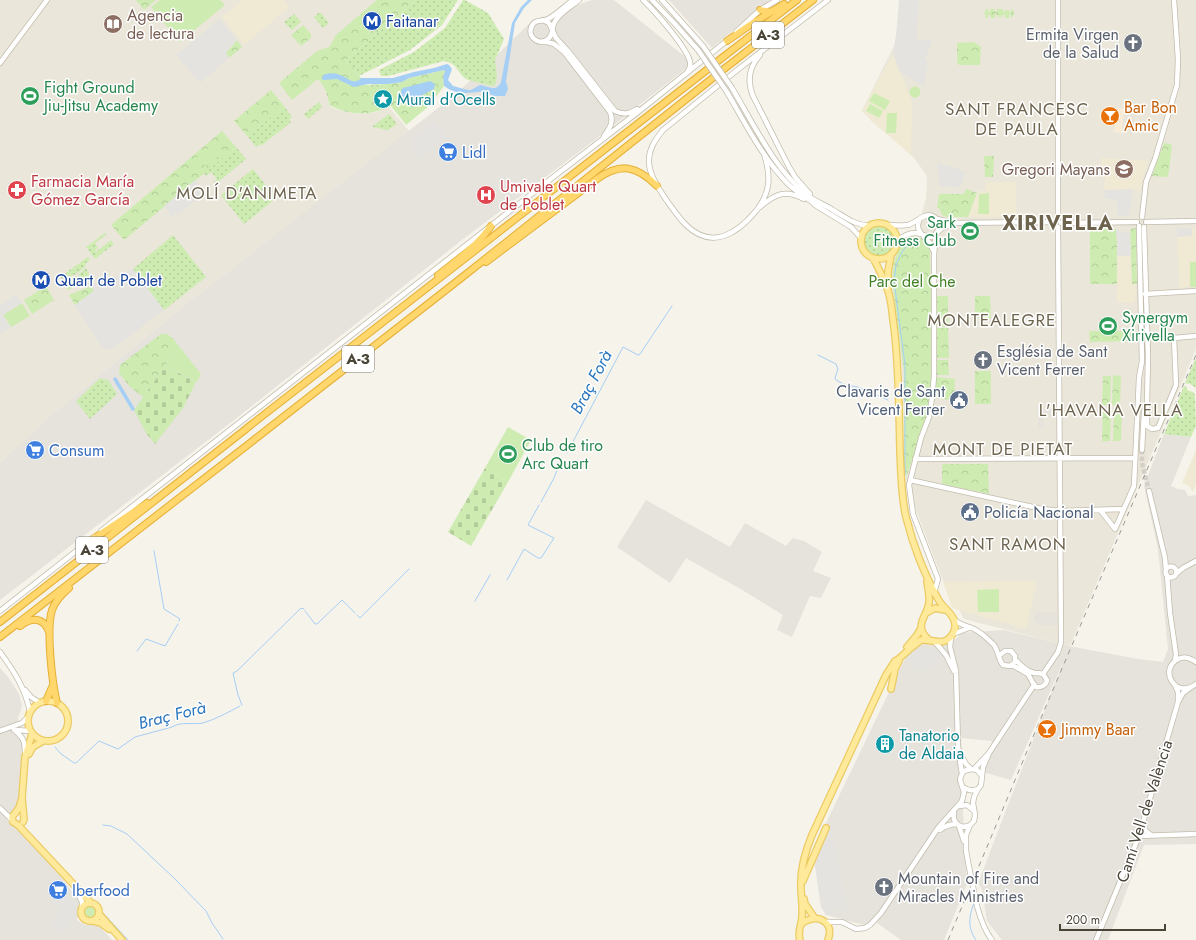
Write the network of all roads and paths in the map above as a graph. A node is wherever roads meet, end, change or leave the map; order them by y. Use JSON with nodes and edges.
{"nodes":[{"id":1,"x":47,"y":0,"type":"edge"},
{"id":2,"x":573,"y":0,"type":"edge"},
{"id":3,"x":579,"y":0,"type":"edge"},
{"id":4,"x":643,"y":0,"type":"edge"},
{"id":5,"x":652,"y":0,"type":"edge"},
{"id":6,"x":662,"y":0,"type":"edge"},
{"id":7,"x":777,"y":0,"type":"edge"},
{"id":8,"x":790,"y":0,"type":"edge"},
{"id":9,"x":796,"y":0,"type":"edge"},
{"id":10,"x":813,"y":0,"type":"edge"},
{"id":11,"x":828,"y":0,"type":"edge"},
{"id":12,"x":1058,"y":0,"type":"edge"},
{"id":13,"x":1174,"y":0,"type":"edge"},
{"id":14,"x":760,"y":10,"type":"junction"},
{"id":15,"x":771,"y":12,"type":"junction"},
{"id":16,"x":543,"y":20,"type":"junction"},
{"id":17,"x":552,"y":30,"type":"junction"},
{"id":18,"x":727,"y":41,"type":"junction"},
{"id":19,"x":541,"y":42,"type":"junction"},
{"id":20,"x":766,"y":49,"type":"junction"},
{"id":21,"x":718,"y":62,"type":"dead end"},
{"id":22,"x":0,"y":63,"type":"edge"},
{"id":23,"x":708,"y":69,"type":"dead end"},
{"id":24,"x":724,"y":70,"type":"dead end"},
{"id":25,"x":688,"y":72,"type":"junction"},
{"id":26,"x":714,"y":78,"type":"dead end"},
{"id":27,"x":643,"y":107,"type":"junction"},
{"id":28,"x":601,"y":140,"type":"junction"},
{"id":29,"x":764,"y":154,"type":"junction"},
{"id":30,"x":657,"y":186,"type":"junction"},
{"id":31,"x":818,"y":204,"type":"junction"},
{"id":32,"x":758,"y":208,"type":"junction"},
{"id":33,"x":937,"y":219,"type":"junction"},
{"id":34,"x":919,"y":221,"type":"junction"},
{"id":35,"x":1196,"y":222,"type":"edge"},
{"id":36,"x":954,"y":223,"type":"junction"},
{"id":37,"x":1058,"y":223,"type":"junction"},
{"id":38,"x":1141,"y":224,"type":"junction"},
{"id":39,"x":888,"y":225,"type":"junction"},
{"id":40,"x":491,"y":226,"type":"junction"},
{"id":41,"x":869,"y":226,"type":"junction"},
{"id":42,"x":937,"y":233,"type":"junction"},
{"id":43,"x":922,"y":235,"type":"junction"},
{"id":44,"x":861,"y":238,"type":"junction"},
{"id":45,"x":897,"y":241,"type":"junction"},
{"id":46,"x":934,"y":254,"type":"junction"},
{"id":47,"x":891,"y":255,"type":"junction"},
{"id":48,"x":873,"y":258,"type":"junction"},
{"id":49,"x":460,"y":279,"type":"junction"},
{"id":50,"x":888,"y":291,"type":"junction"},
{"id":51,"x":1196,"y":291,"type":"edge"},
{"id":52,"x":419,"y":294,"type":"junction"},
{"id":53,"x":1144,"y":294,"type":"junction"},
{"id":54,"x":1196,"y":336,"type":"edge"},
{"id":55,"x":1147,"y":404,"type":"junction"},
{"id":56,"x":1138,"y":409,"type":"junction"},
{"id":57,"x":1143,"y":422,"type":"junction"},
{"id":58,"x":1142,"y":450,"type":"tunnel mouth"},
{"id":59,"x":1135,"y":458,"type":"junction"},
{"id":60,"x":1059,"y":459,"type":"junction"},
{"id":61,"x":915,"y":460,"type":"junction"},
{"id":62,"x":182,"y":478,"type":"junction"},
{"id":63,"x":910,"y":480,"type":"junction"},
{"id":64,"x":1149,"y":491,"type":"tunnel mouth"},
{"id":65,"x":1123,"y":509,"type":"junction"},
{"id":66,"x":1060,"y":510,"type":"junction"},
{"id":67,"x":1101,"y":511,"type":"junction"},
{"id":68,"x":93,"y":539,"type":"junction"},
{"id":69,"x":120,"y":544,"type":"junction"},
{"id":70,"x":1165,"y":558,"type":"junction"},
{"id":71,"x":1196,"y":561,"type":"edge"},
{"id":72,"x":1173,"y":567,"type":"junction"},
{"id":73,"x":1183,"y":568,"type":"junction"},
{"id":74,"x":924,"y":570,"type":"junction"},
{"id":75,"x":1167,"y":573,"type":"junction"},
{"id":76,"x":1175,"y":575,"type":"junction"},
{"id":77,"x":1168,"y":591,"type":"junction"},
{"id":78,"x":934,"y":593,"type":"junction"},
{"id":79,"x":945,"y":610,"type":"junction"},
{"id":80,"x":0,"y":611,"type":"edge"},
{"id":81,"x":926,"y":613,"type":"junction"},
{"id":82,"x":954,"y":620,"type":"junction"},
{"id":83,"x":0,"y":622,"type":"edge"},
{"id":84,"x":921,"y":628,"type":"junction"},
{"id":85,"x":970,"y":628,"type":"junction"},
{"id":86,"x":952,"y":635,"type":"junction"},
{"id":87,"x":50,"y":636,"type":"junction"},
{"id":88,"x":0,"y":639,"type":"edge"},
{"id":89,"x":933,"y":641,"type":"junction"},
{"id":90,"x":995,"y":646,"type":"junction"},
{"id":91,"x":1175,"y":647,"type":"junction"},
{"id":92,"x":1005,"y":651,"type":"junction"},
{"id":93,"x":0,"y":652,"type":"edge"},
{"id":94,"x":901,"y":656,"type":"junction"},
{"id":95,"x":1000,"y":656,"type":"junction"},
{"id":96,"x":1191,"y":658,"type":"edge"},
{"id":97,"x":1016,"y":659,"type":"junction"},
{"id":98,"x":1175,"y":662,"type":"junction"},
{"id":99,"x":1196,"y":662,"type":"edge"},
{"id":100,"x":894,"y":663,"type":"junction"},
{"id":101,"x":1012,"y":665,"type":"junction"},
{"id":102,"x":1037,"y":673,"type":"junction"},
{"id":103,"x":1043,"y":674,"type":"junction"},
{"id":104,"x":956,"y":679,"type":"junction"},
{"id":105,"x":1032,"y":680,"type":"junction"},
{"id":106,"x":1196,"y":684,"type":"edge"},
{"id":107,"x":53,"y":685,"type":"junction"},
{"id":108,"x":1034,"y":685,"type":"junction"},
{"id":109,"x":1175,"y":685,"type":"junction"},
{"id":110,"x":24,"y":688,"type":"junction"},
{"id":111,"x":1190,"y":688,"type":"junction"},
{"id":112,"x":891,"y":690,"type":"dead end"},
{"id":113,"x":43,"y":702,"type":"junction"},
{"id":114,"x":1178,"y":702,"type":"junction"},
{"id":115,"x":57,"y":703,"type":"junction"},
{"id":116,"x":29,"y":715,"type":"junction"},
{"id":117,"x":14,"y":730,"type":"junction"},
{"id":118,"x":0,"y":731,"type":"edge"},
{"id":119,"x":31,"y":733,"type":"junction"},
{"id":120,"x":43,"y":741,"type":"junction"},
{"id":121,"x":958,"y":751,"type":"junction"},
{"id":122,"x":989,"y":753,"type":"junction"},
{"id":123,"x":25,"y":757,"type":"junction"},
{"id":124,"x":25,"y":765,"type":"junction"},
{"id":125,"x":973,"y":769,"type":"junction"},
{"id":126,"x":962,"y":774,"type":"junction"},
{"id":127,"x":981,"y":775,"type":"junction"},
{"id":128,"x":963,"y":788,"type":"junction"},
{"id":129,"x":978,"y":789,"type":"junction"},
{"id":130,"x":22,"y":798,"type":"junction"},
{"id":131,"x":958,"y":806,"type":"junction"},
{"id":132,"x":1,"y":809,"type":"edge"},
{"id":133,"x":974,"y":810,"type":"junction"},
{"id":134,"x":954,"y":812,"type":"junction"},
{"id":135,"x":23,"y":815,"type":"junction"},
{"id":136,"x":14,"y":816,"type":"junction"},
{"id":137,"x":21,"y":824,"type":"junction"},
{"id":138,"x":958,"y":825,"type":"junction"},
{"id":139,"x":970,"y":825,"type":"junction"},
{"id":140,"x":1143,"y":825,"type":"junction"},
{"id":141,"x":826,"y":828,"type":"dead end"},
{"id":142,"x":1196,"y":834,"type":"edge"},
{"id":143,"x":1151,"y":835,"type":"junction"},
{"id":144,"x":1139,"y":836,"type":"junction"},
{"id":145,"x":931,"y":839,"type":"junction"},
{"id":146,"x":966,"y":852,"type":"junction"},
{"id":147,"x":801,"y":886,"type":"junction"},
{"id":148,"x":75,"y":887,"type":"junction"},
{"id":149,"x":91,"y":903,"type":"junction"},
{"id":150,"x":82,"y":907,"type":"junction"},
{"id":151,"x":99,"y":914,"type":"junction"},
{"id":152,"x":814,"y":917,"type":"junction"},
{"id":153,"x":94,"y":921,"type":"junction"},
{"id":154,"x":825,"y":922,"type":"junction"},
{"id":155,"x":837,"y":922,"type":"junction"},
{"id":156,"x":801,"y":924,"type":"junction"},
{"id":157,"x":115,"y":933,"type":"junction"},
{"id":158,"x":830,"y":937,"type":"edge"},
{"id":159,"x":122,"y":940,"type":"edge"},
{"id":160,"x":800,"y":940,"type":"edge"},
{"id":161,"x":992,"y":940,"type":"edge"},
{"id":162,"x":1096,"y":940,"type":"edge"}],
"edges":[{"from":1,"to":22,"type":"street"},
{"from":2,"to":16,"type":"street"},
{"from":3,"to":17,"type":"street"},
{"from":4,"to":25,"type":"street"},
{"from":5,"to":29,"type":"street","bridge":true},
{"from":6,"to":31,"type":"street","bridge":true},
{"from":7,"to":14,"type":"street"},
{"from":8,"to":15,"type":"highway"},
{"from":9,"to":21,"type":"highway","number":"A-3"},
{"from":10,"to":24,"type":"highway","number":"A-3"},
{"from":11,"to":20,"type":"street"},
{"from":12,"to":37,"type":"street"},
{"from":13,"to":38,"type":"street"},
{"from":14,"to":15,"type":"highway"},
{"from":14,"to":18,"type":"street"},
{"from":15,"to":18,"type":"highway"},
{"from":16,"to":17,"type":"street"},
{"from":16,"to":19,"type":"street"},
{"from":17,"to":19,"type":"street"},
{"from":17,"to":27,"type":"street"},
{"from":18,"to":25,"type":"street"},
{"from":19,"to":28,"type":"street"},
{"from":20,"to":30,"type":"street"},
{"from":20,"to":31,"type":"street"},
{"from":23,"to":52,"type":"highway","number":"A-3"},
{"from":25,"to":27,"type":"street"},
{"from":26,"to":49,"type":"highway","number":"A-3"},
{"from":27,"to":28,"type":"street"},
{"from":28,"to":40,"type":"street"},
{"from":29,"to":31,"type":"street"},
{"from":29,"to":32,"type":"street"},
{"from":30,"to":32,"type":"street"},
{"from":30,"to":49,"type":"highway"},
{"from":31,"to":32,"type":"street"},
{"from":31,"to":41,"type":"street"},
{"from":31,"to":44,"type":"street"},
{"from":33,"to":34,"type":"street"},
{"from":33,"to":36,"type":"street"},
{"from":33,"to":42,"type":"street"},
{"from":34,"to":39,"type":"street"},
{"from":34,"to":43,"type":"street"},
{"from":35,"to":38,"type":"street"},
{"from":36,"to":37,"type":"street"},
{"from":36,"to":42,"type":"street"},
{"from":37,"to":38,"type":"street"},
{"from":37,"to":60,"type":"street"},
{"from":38,"to":53,"type":"street"},
{"from":39,"to":41,"type":"main road"},
{"from":39,"to":45,"type":"main road"},
{"from":40,"to":52,"type":"highway"},
{"from":40,"to":68,"type":"street"},
{"from":41,"to":44,"type":"main road"},
{"from":42,"to":43,"type":"street"},
{"from":42,"to":46,"type":"street"},
{"from":43,"to":45,"type":"street"},
{"from":43,"to":46,"type":"street"},
{"from":44,"to":48,"type":"main road"},
{"from":45,"to":47,"type":"main road"},
{"from":46,"to":61,"type":"street"},
{"from":47,"to":48,"type":"main road"},
{"from":47,"to":50,"type":"main road"},
{"from":48,"to":50,"type":"main road"},
{"from":49,"to":69,"type":"highway","number":"A-3"},
{"from":50,"to":74,"type":"main road"},
{"from":51,"to":53,"type":"street"},
{"from":52,"to":62,"type":"highway","number":"A-3"},
{"from":53,"to":55,"type":"street"},
{"from":53,"to":56,"type":"street"},
{"from":54,"to":55,"type":"street"},
{"from":55,"to":57,"type":"street"},
{"from":56,"to":57,"type":"street"},
{"from":56,"to":59,"type":"street"},
{"from":57,"to":58,"type":"street"},
{"from":59,"to":60,"type":"street"},
{"from":59,"to":65,"type":"street"},
{"from":60,"to":61,"type":"street"},
{"from":60,"to":66,"type":"street"},
{"from":61,"to":63,"type":"street"},
{"from":62,"to":68,"type":"highway"},
{"from":62,"to":83,"type":"highway","number":"A-3"},
{"from":63,"to":66,"type":"street"},
{"from":63,"to":78,"type":"street"},
{"from":64,"to":70,"type":"street"},
{"from":65,"to":67,"type":"street"},
{"from":65,"to":67,"type":"street"},
{"from":66,"to":67,"type":"street"},
{"from":66,"to":103,"type":"street"},
{"from":68,"to":80,"type":"street"},
{"from":69,"to":87,"type":"highway"},
{"from":69,"to":88,"type":"highway","number":"A-3"},
{"from":70,"to":72,"type":"street"},
{"from":70,"to":75,"type":"street"},
{"from":71,"to":73,"type":"street"},
{"from":72,"to":73,"type":"street"},
{"from":72,"to":75,"type":"street"},
{"from":72,"to":76,"type":"street"},
{"from":73,"to":76,"type":"street"},
{"from":74,"to":78,"type":"main road"},
{"from":74,"to":81,"type":"main road"},
{"from":75,"to":76,"type":"street"},
{"from":75,"to":77,"type":"street"},
{"from":76,"to":77,"type":"street"},
{"from":77,"to":91,"type":"street"},
{"from":78,"to":79,"type":"main road"},
{"from":79,"to":81,"type":"main road"},
{"from":79,"to":82,"type":"main road"},
{"from":81,"to":84,"type":"main road"},
{"from":82,"to":85,"type":"street"},
{"from":82,"to":86,"type":"main road"},
{"from":84,"to":89,"type":"main road"},
{"from":84,"to":100,"type":"main road"},
{"from":85,"to":86,"type":"street"},
{"from":85,"to":90,"type":"street"},
{"from":86,"to":89,"type":"main road"},
{"from":86,"to":104,"type":"street"},
{"from":87,"to":88,"type":"highway"},
{"from":87,"to":107,"type":"highway"},
{"from":89,"to":94,"type":"main road"},
{"from":89,"to":104,"type":"street"},
{"from":90,"to":92,"type":"street"},
{"from":90,"to":95,"type":"street"},
{"from":91,"to":96,"type":"street"},
{"from":91,"to":98,"type":"street"},
{"from":92,"to":95,"type":"street"},
{"from":92,"to":97,"type":"street"},
{"from":93,"to":110,"type":"street"},
{"from":94,"to":100,"type":"main road"},
{"from":94,"to":112,"type":"main road"},
{"from":95,"to":101,"type":"street"},
{"from":96,"to":98,"type":"street"},
{"from":96,"to":99,"type":"street"},
{"from":97,"to":101,"type":"street"},
{"from":97,"to":102,"type":"street"},
{"from":98,"to":109,"type":"street","name":"Camí Vell de València"},
{"from":100,"to":147,"type":"main road"},
{"from":101,"to":105,"type":"street"},
{"from":102,"to":103,"type":"street"},
{"from":102,"to":105,"type":"street"},
{"from":103,"to":108,"type":"street"},
{"from":104,"to":121,"type":"street"},
{"from":105,"to":108,"type":"street"},
{"from":106,"to":111,"type":"street","name":"Camí Vell de València"},
{"from":107,"to":113,"type":"highway"},
{"from":107,"to":115,"type":"highway"},
{"from":108,"to":122,"type":"street"},
{"from":109,"to":111,"type":"street"},
{"from":109,"to":114,"type":"street","name":"Camí Vell de València"},
{"from":110,"to":113,"type":"street"},
{"from":110,"to":116,"type":"street"},
{"from":111,"to":114,"type":"street","name":"Camí Vell de València"},
{"from":113,"to":115,"type":"main road"},
{"from":113,"to":116,"type":"main road"},
{"from":114,"to":140,"type":"street","name":"Camí Vell de València"},
{"from":115,"to":120,"type":"main road"},
{"from":116,"to":118,"type":"street"},
{"from":116,"to":119,"type":"main road"},
{"from":117,"to":118,"type":"street"},
{"from":117,"to":119,"type":"street"},
{"from":117,"to":123,"type":"street"},
{"from":119,"to":120,"type":"main road"},
{"from":119,"to":123,"type":"main road"},
{"from":120,"to":124,"type":"main road"},
{"from":121,"to":125,"type":"street"},
{"from":121,"to":126,"type":"street"},
{"from":122,"to":125,"type":"street"},
{"from":122,"to":127,"type":"street"},
{"from":123,"to":124,"type":"main road"},
{"from":124,"to":130,"type":"main road"},
{"from":125,"to":126,"type":"street"},
{"from":125,"to":127,"type":"street"},
{"from":126,"to":128,"type":"street"},
{"from":127,"to":129,"type":"street"},
{"from":128,"to":129,"type":"street"},
{"from":128,"to":131,"type":"street"},
{"from":129,"to":133,"type":"street"},
{"from":130,"to":135,"type":"main road"},
{"from":130,"to":136,"type":"main road"},
{"from":131,"to":133,"type":"street"},
{"from":131,"to":134,"type":"street"},
{"from":132,"to":136,"type":"street"},
{"from":133,"to":139,"type":"street"},
{"from":134,"to":138,"type":"street"},
{"from":134,"to":145,"type":"street"},
{"from":135,"to":136,"type":"main road"},
{"from":135,"to":137,"type":"main road"},
{"from":136,"to":137,"type":"main road"},
{"from":137,"to":148,"type":"main road"},
{"from":138,"to":139,"type":"street"},
{"from":138,"to":145,"type":"street"},
{"from":138,"to":146,"type":"street"},
{"from":139,"to":146,"type":"street"},
{"from":140,"to":143,"type":"street"},
{"from":140,"to":144,"type":"street","name":"Camí Vell de València"},
{"from":141,"to":147,"type":"main road"},
{"from":142,"to":143,"type":"street"},
{"from":143,"to":144,"type":"street"},
{"from":144,"to":162,"type":"street","name":"Camí Vell de València"},
{"from":145,"to":155,"type":"street"},
{"from":146,"to":161,"type":"street","bridge":true},
{"from":147,"to":152,"type":"main road"},
{"from":147,"to":156,"type":"main road"},
{"from":148,"to":149,"type":"main road"},
{"from":148,"to":150,"type":"street"},
{"from":149,"to":150,"type":"main road"},
{"from":149,"to":151,"type":"main road"},
{"from":150,"to":153,"type":"main road"},
{"from":151,"to":153,"type":"main road"},
{"from":151,"to":157,"type":"main road"},
{"from":152,"to":154,"type":"main road"},
{"from":152,"to":156,"type":"main road"},
{"from":153,"to":157,"type":"main road"},
{"from":154,"to":155,"type":"street"},
{"from":154,"to":158,"type":"main road"},
{"from":155,"to":158,"type":"street"},
{"from":156,"to":160,"type":"main road"},
{"from":157,"to":159,"type":"main road"}]}
